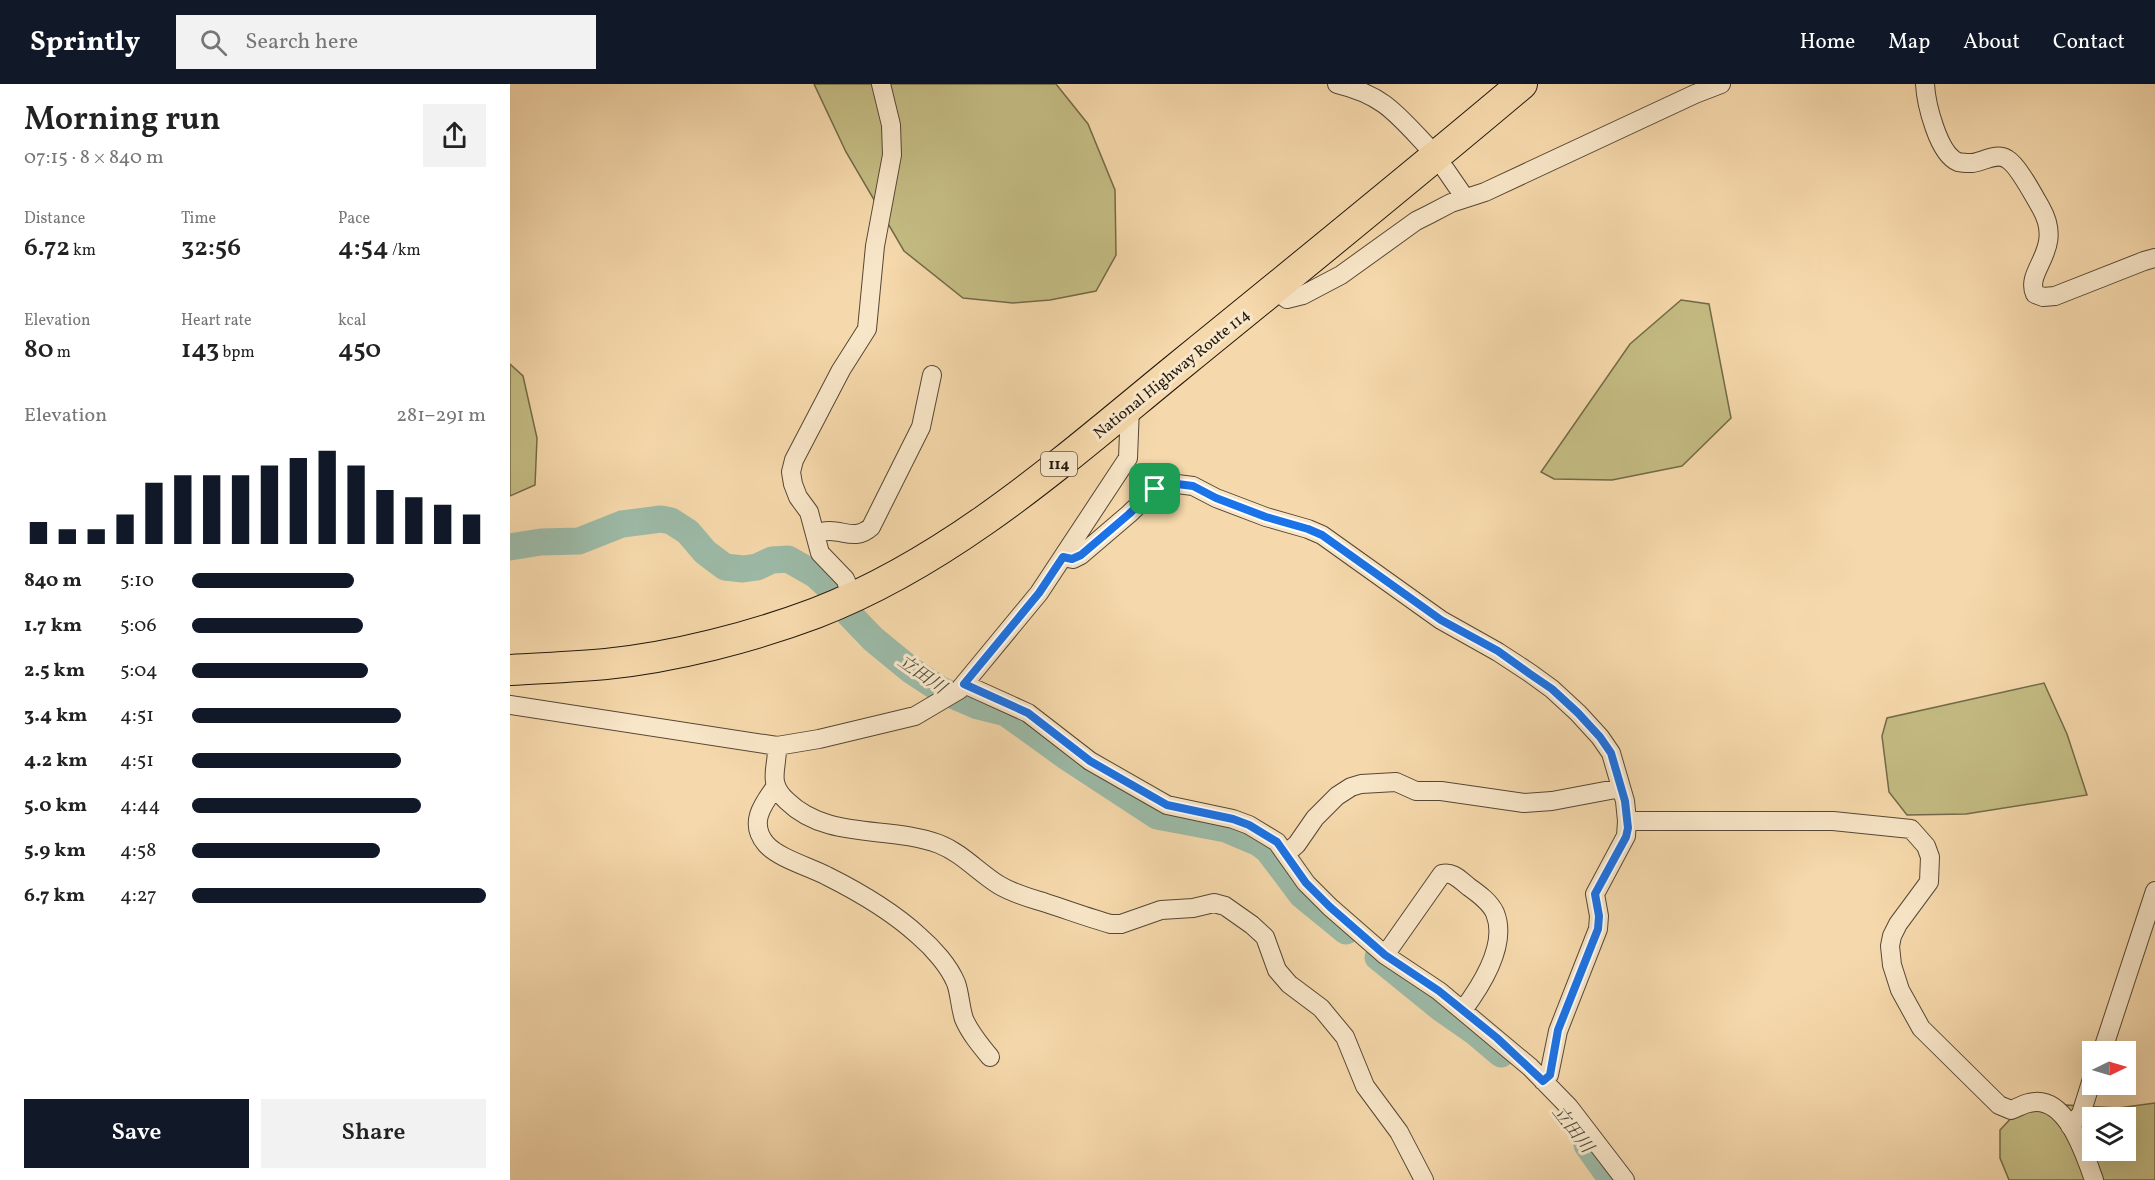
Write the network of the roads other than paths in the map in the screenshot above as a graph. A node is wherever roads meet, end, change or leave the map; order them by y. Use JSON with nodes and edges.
{"nodes":[{"id":1,"x":881,"y":84,"type":"edge"},
{"id":2,"x":1337,"y":84,"type":"edge"},
{"id":3,"x":1522,"y":84,"type":"edge"},
{"id":4,"x":1722,"y":84,"type":"edge"},
{"id":5,"x":1925,"y":84,"type":"edge"},
{"id":6,"x":1427,"y":146,"type":"dead end"},
{"id":7,"x":1444,"y":169,"type":"dead end"},
{"id":8,"x":1465,"y":198,"type":"junction"},
{"id":9,"x":2155,"y":258,"type":"edge"},
{"id":10,"x":1274,"y":289,"type":"junction"},
{"id":11,"x":932,"y":375,"type":"dead end"},
{"id":12,"x":1130,"y":406,"type":"junction"},
{"id":13,"x":816,"y":534,"type":"junction"},
{"id":14,"x":1063,"y":557,"type":"junction"},
{"id":15,"x":853,"y":597,"type":"junction"},
{"id":16,"x":510,"y":670,"type":"edge"},
{"id":17,"x":964,"y":684,"type":"junction"},
{"id":18,"x":510,"y":705,"type":"edge"},
{"id":19,"x":777,"y":746,"type":"junction"},
{"id":20,"x":776,"y":786,"type":"junction"},
{"id":21,"x":1621,"y":788,"type":"junction"},
{"id":22,"x":1627,"y":821,"type":"junction"},
{"id":23,"x":1286,"y":854,"type":"junction"},
{"id":24,"x":2155,"y":891,"type":"edge"},
{"id":25,"x":1385,"y":955,"type":"junction"},
{"id":26,"x":1463,"y":1010,"type":"junction"},
{"id":27,"x":2106,"y":1041,"type":"edge"},
{"id":28,"x":990,"y":1057,"type":"dead end"},
{"id":29,"x":1543,"y":1081,"type":"junction"},
{"id":30,"x":2087,"y":1095,"type":"edge"},
{"id":31,"x":2070,"y":1126,"type":"junction"},
{"id":32,"x":1424,"y":1180,"type":"edge"},
{"id":33,"x":1624,"y":1180,"type":"edge"},
{"id":34,"x":2094,"y":1180,"type":"edge"}],
"edges":[{"from":1,"to":13,"type":"street"},
{"from":2,"to":6,"type":"street"},
{"from":3,"to":10,"type":"highway","name":"National Highway Route 114","number":"114"},
{"from":4,"to":8,"type":"street"},
{"from":5,"to":9,"type":"street"},
{"from":7,"to":8,"type":"street"},
{"from":8,"to":10,"type":"street"},
{"from":10,"to":12,"type":"highway","name":"National Highway Route 114","number":"114"},
{"from":11,"to":13,"type":"street"},
{"from":12,"to":14,"type":"street"},
{"from":12,"to":15,"type":"highway","name":"National Highway Route 114","number":"114"},
{"from":13,"to":15,"type":"street"},
{"from":14,"to":17,"type":"street"},
{"from":14,"to":21,"type":"street"},
{"from":15,"to":16,"type":"highway","name":"National Highway Route 114","number":"114"},
{"from":17,"to":19,"type":"street"},
{"from":17,"to":23,"type":"street"},
{"from":18,"to":19,"type":"street"},
{"from":19,"to":20,"type":"street"},
{"from":20,"to":28,"type":"street"},
{"from":20,"to":32,"type":"street"},
{"from":21,"to":22,"type":"street"},
{"from":21,"to":23,"type":"street"},
{"from":22,"to":29,"type":"street"},
{"from":22,"to":31,"type":"street"},
{"from":23,"to":25,"type":"street"},
{"from":24,"to":27,"type":"street"},
{"from":25,"to":26,"type":"street"},
{"from":25,"to":26,"type":"street"},
{"from":26,"to":29,"type":"street"},
{"from":29,"to":33,"type":"street"},
{"from":30,"to":31,"type":"street"},
{"from":31,"to":34,"type":"street"}]}
